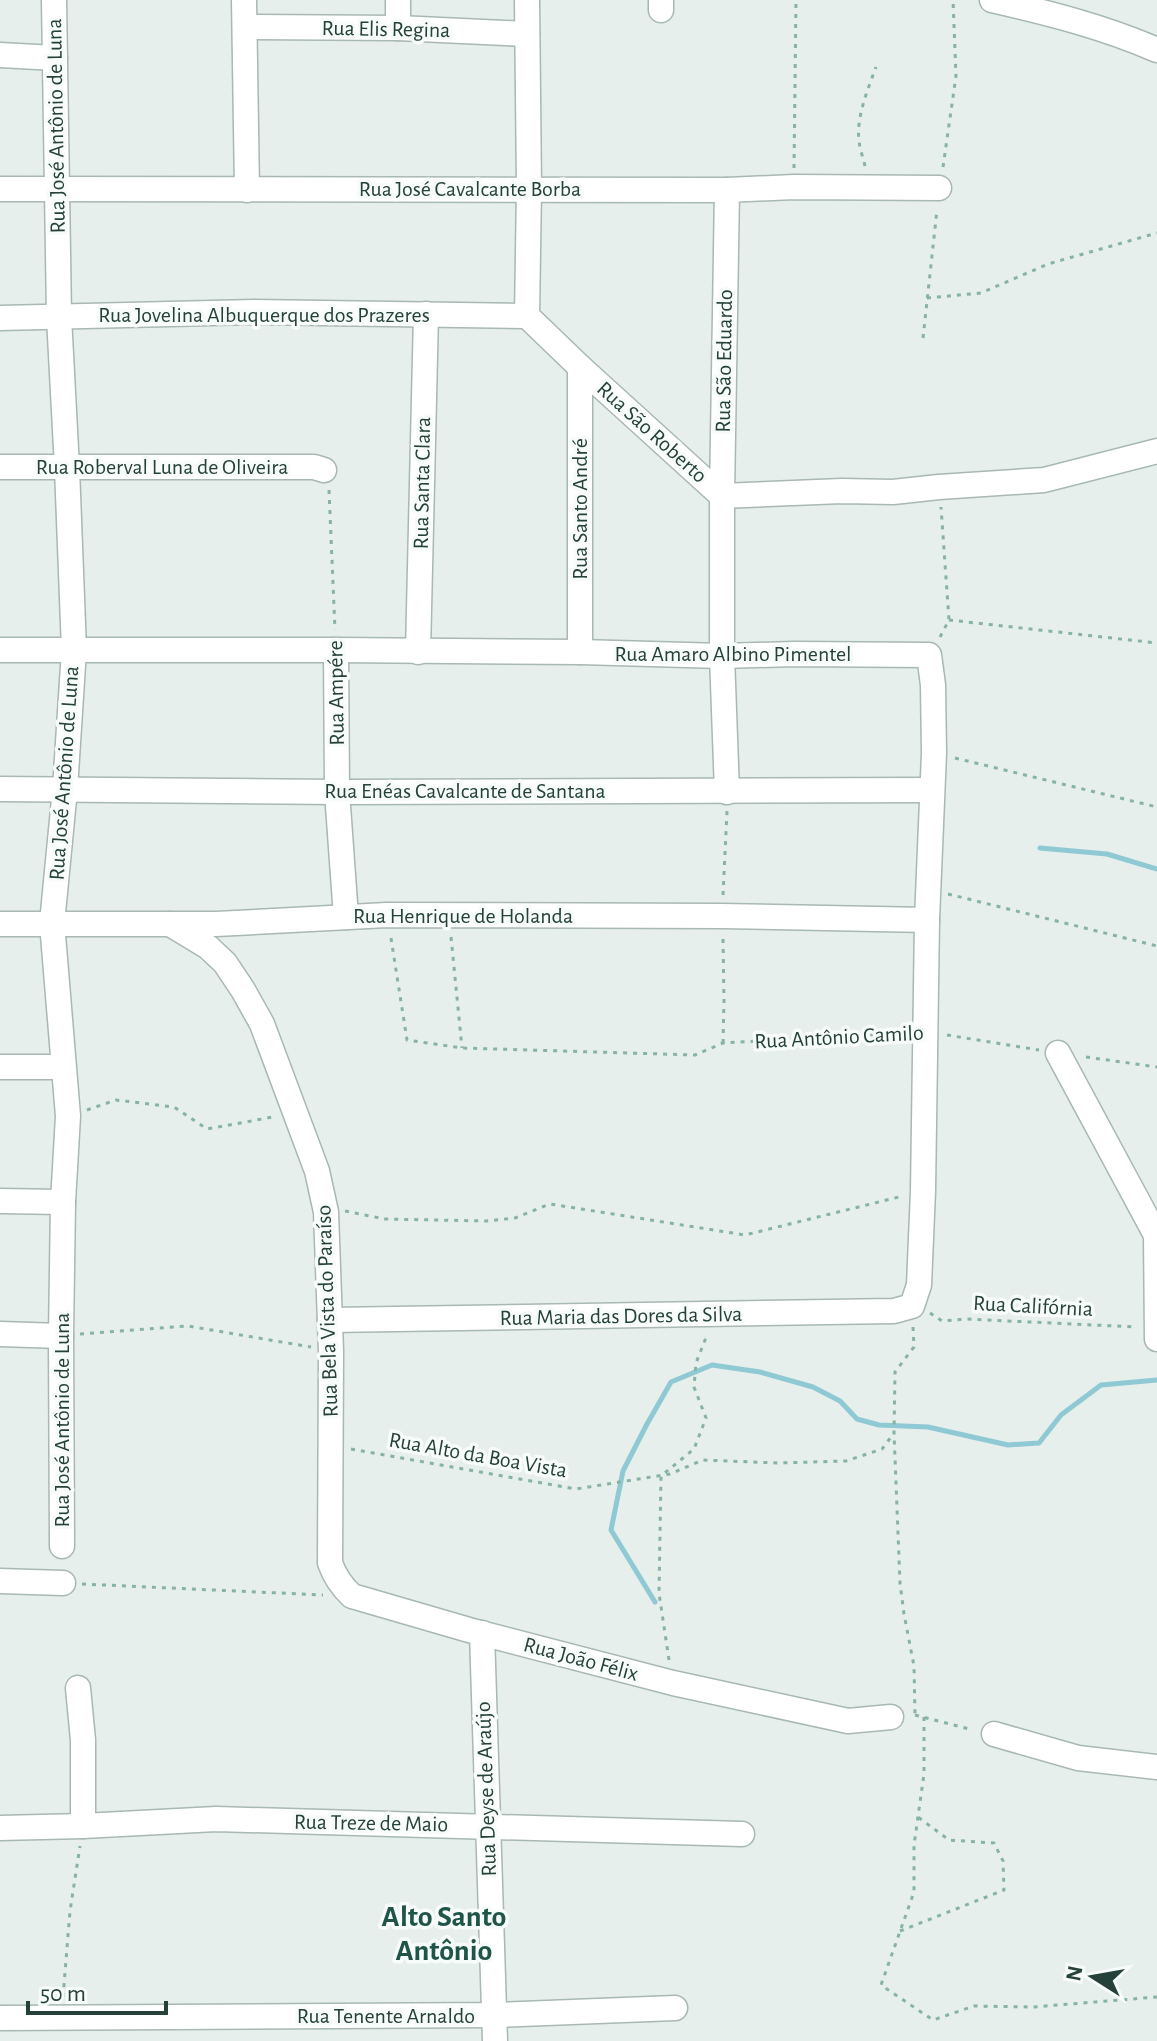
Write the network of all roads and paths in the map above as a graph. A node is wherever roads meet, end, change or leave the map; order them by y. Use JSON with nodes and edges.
{"nodes":[{"id":1,"x":54,"y":0,"type":"edge"},
{"id":2,"x":244,"y":0,"type":"edge"},
{"id":3,"x":398,"y":0,"type":"edge"},
{"id":4,"x":527,"y":0,"type":"edge"},
{"id":5,"x":796,"y":0,"type":"edge"},
{"id":6,"x":992,"y":0,"type":"edge"},
{"id":7,"x":245,"y":27,"type":"junction"},
{"id":8,"x":398,"y":28,"type":"junction"},
{"id":9,"x":527,"y":34,"type":"junction"},
{"id":10,"x":1157,"y":50,"type":"edge"},
{"id":11,"x":0,"y":55,"type":"edge"},
{"id":12,"x":55,"y":58,"type":"junction"},
{"id":13,"x":876,"y":67,"type":"dead end"},
{"id":14,"x":794,"y":187,"type":"junction"},
{"id":15,"x":57,"y":188,"type":"junction"},
{"id":16,"x":529,"y":188,"type":"junction"},
{"id":17,"x":939,"y":188,"type":"dead end"},
{"id":18,"x":0,"y":189,"type":"edge"},
{"id":19,"x":871,"y":189,"type":"junction"},
{"id":20,"x":247,"y":190,"type":"junction"},
{"id":21,"x":727,"y":190,"type":"junction"},
{"id":22,"x":1157,"y":233,"type":"edge"},
{"id":23,"x":927,"y":298,"type":"dead end"},
{"id":24,"x":426,"y":314,"type":"junction"},
{"id":25,"x":527,"y":316,"type":"junction"},
{"id":26,"x":59,"y":317,"type":"junction"},
{"id":27,"x":0,"y":318,"type":"edge"},
{"id":28,"x":580,"y":367,"type":"junction"},
{"id":29,"x":1157,"y":451,"type":"edge"},
{"id":30,"x":0,"y":467,"type":"edge"},
{"id":31,"x":67,"y":468,"type":"junction"},
{"id":32,"x":324,"y":470,"type":"joint"},
{"id":33,"x":939,"y":487,"type":"junction"},
{"id":34,"x":722,"y":496,"type":"junction"},
{"id":35,"x":949,"y":620,"type":"junction"},
{"id":36,"x":1157,"y":643,"type":"edge"},
{"id":37,"x":0,"y":650,"type":"edge"},
{"id":38,"x":74,"y":650,"type":"junction"},
{"id":39,"x":336,"y":650,"type":"junction"},
{"id":40,"x":418,"y":652,"type":"junction"},
{"id":41,"x":580,"y":652,"type":"junction"},
{"id":42,"x":929,"y":655,"type":"junction"},
{"id":43,"x":722,"y":656,"type":"junction"},
{"id":44,"x":934,"y":753,"type":"junction"},
{"id":45,"x":0,"y":789,"type":"edge"},
{"id":46,"x":65,"y":789,"type":"junction"},
{"id":47,"x":931,"y":790,"type":"junction"},
{"id":48,"x":337,"y":792,"type":"junction"},
{"id":49,"x":727,"y":792,"type":"junction"},
{"id":50,"x":1157,"y":807,"type":"edge"},
{"id":51,"x":928,"y":889,"type":"junction"},
{"id":52,"x":387,"y":915,"type":"junction"},
{"id":53,"x":449,"y":916,"type":"junction"},
{"id":54,"x":722,"y":916,"type":"junction"},
{"id":55,"x":346,"y":917,"type":"junction"},
{"id":56,"x":927,"y":920,"type":"junction"},
{"id":57,"x":52,"y":923,"type":"junction"},
{"id":58,"x":0,"y":924,"type":"edge"},
{"id":59,"x":170,"y":924,"type":"junction"},
{"id":60,"x":1157,"y":946,"type":"edge"},
{"id":61,"x":925,"y":1032,"type":"junction"},
{"id":62,"x":723,"y":1043,"type":"junction"},
{"id":63,"x":462,"y":1048,"type":"junction"},
{"id":64,"x":1058,"y":1053,"type":"junction"},
{"id":65,"x":0,"y":1067,"type":"edge"},
{"id":66,"x":63,"y":1067,"type":"junction"},
{"id":67,"x":1157,"y":1067,"type":"edge"},
{"id":68,"x":295,"y":1113,"type":"junction"},
{"id":69,"x":68,"y":1116,"type":"junction"},
{"id":70,"x":923,"y":1191,"type":"junction"},
{"id":71,"x":0,"y":1201,"type":"edge"},
{"id":72,"x":63,"y":1202,"type":"junction"},
{"id":73,"x":326,"y":1212,"type":"junction"},
{"id":74,"x":912,"y":1306,"type":"junction"},
{"id":75,"x":715,"y":1315,"type":"junction"},
{"id":76,"x":330,"y":1320,"type":"junction"},
{"id":77,"x":1156,"y":1329,"type":"edge"},
{"id":78,"x":0,"y":1334,"type":"edge"},
{"id":79,"x":61,"y":1336,"type":"junction"},
{"id":80,"x":1157,"y":1339,"type":"edge"},
{"id":81,"x":331,"y":1351,"type":"junction"},
{"id":82,"x":894,"y":1431,"type":"junction"},
{"id":83,"x":332,"y":1446,"type":"junction"},
{"id":84,"x":661,"y":1476,"type":"junction"},
{"id":85,"x":62,"y":1546,"type":"dead end"},
{"id":86,"x":0,"y":1581,"type":"edge"},
{"id":87,"x":63,"y":1583,"type":"joint"},
{"id":88,"x":352,"y":1596,"type":"junction"},
{"id":89,"x":482,"y":1633,"type":"junction"},
{"id":90,"x":673,"y":1683,"type":"junction"},
{"id":91,"x":78,"y":1688,"type":"dead end"},
{"id":92,"x":903,"y":1716,"type":"junction"},
{"id":93,"x":924,"y":1717,"type":"junction"},
{"id":94,"x":994,"y":1734,"type":"joint"},
{"id":95,"x":1157,"y":1767,"type":"edge"},
{"id":96,"x":917,"y":1817,"type":"junction"},
{"id":97,"x":83,"y":1826,"type":"junction"},
{"id":98,"x":487,"y":1826,"type":"junction"},
{"id":99,"x":0,"y":1828,"type":"edge"},
{"id":100,"x":742,"y":1834,"type":"dead end"},
{"id":101,"x":900,"y":1931,"type":"junction"},
{"id":102,"x":1157,"y":1997,"type":"edge"},
{"id":103,"x":675,"y":2008,"type":"dead end"},
{"id":104,"x":495,"y":2015,"type":"junction"},
{"id":105,"x":62,"y":2017,"type":"junction"},
{"id":106,"x":0,"y":2018,"type":"edge"},
{"id":107,"x":495,"y":2041,"type":"edge"}],
"edges":[{"from":1,"to":12,"type":"street","name":"Rua José Antônio de Luna"},
{"from":2,"to":7,"type":"street"},
{"from":3,"to":8,"type":"street"},
{"from":4,"to":9,"type":"street"},
{"from":5,"to":14,"type":"path"},
{"from":6,"to":10,"type":"street"},
{"from":7,"to":8,"type":"street","name":"Rua Elis Regina"},
{"from":7,"to":20,"type":"street"},
{"from":8,"to":9,"type":"street","name":"Rua Elis Regina"},
{"from":9,"to":16,"type":"street"},
{"from":11,"to":12,"type":"street"},
{"from":12,"to":15,"type":"street","name":"Rua José Antônio de Luna"},
{"from":13,"to":19,"type":"path"},
{"from":14,"to":19,"type":"street","name":"Rua José Cavalcante Borba"},
{"from":14,"to":21,"type":"street","name":"Rua José Cavalcante Borba"},
{"from":15,"to":18,"type":"street","name":"Rua José Cavalcante Borba"},
{"from":15,"to":20,"type":"street","name":"Rua José Cavalcante Borba"},
{"from":15,"to":26,"type":"street","name":"Rua José Antônio de Luna"},
{"from":16,"to":20,"type":"street","name":"Rua José Cavalcante Borba"},
{"from":16,"to":21,"type":"street","name":"Rua José Cavalcante Borba"},
{"from":16,"to":25,"type":"street"},
{"from":17,"to":19,"type":"street","name":"Rua José Cavalcante Borba"},
{"from":21,"to":34,"type":"street","name":"Rua São Eduardo"},
{"from":22,"to":23,"type":"path"},
{"from":24,"to":25,"type":"street","name":"Rua Jovelina Albuquerque dos Prazeres"},
{"from":24,"to":26,"type":"street","name":"Rua Jovelina Albuquerque dos Prazeres"},
{"from":24,"to":40,"type":"street","name":"Rua Santa Clara"},
{"from":25,"to":28,"type":"street","name":"Rua São Roberto"},
{"from":26,"to":27,"type":"street","name":"Rua Jovelina Albuquerque dos Prazeres"},
{"from":26,"to":31,"type":"street","name":"Rua José Antônio de Luna"},
{"from":28,"to":34,"type":"street","name":"Rua São Roberto"},
{"from":28,"to":41,"type":"street","name":"Rua Santo André"},
{"from":29,"to":33,"type":"street","name":"Rua São Roberto"},
{"from":30,"to":31,"type":"street","name":"Rua Roberval Luna de Oliveira"},
{"from":31,"to":32,"type":"street","name":"Rua Roberval Luna de Oliveira"},
{"from":31,"to":38,"type":"street","name":"Rua José Antônio de Luna"},
{"from":32,"to":39,"type":"path","name":"Rua Ampére"},
{"from":33,"to":34,"type":"street","name":"Rua São Roberto"},
{"from":33,"to":35,"type":"path"},
{"from":34,"to":43,"type":"street","name":"Rua São Eduardo"},
{"from":35,"to":36,"type":"path"},
{"from":35,"to":42,"type":"path"},
{"from":37,"to":38,"type":"street","name":"Rua Amaro Albino Pimentel"},
{"from":38,"to":39,"type":"street","name":"Rua Amaro Albino Pimentel"},
{"from":38,"to":46,"type":"street","name":"Rua José Antônio de Luna"},
{"from":39,"to":40,"type":"street","name":"Rua Amaro Albino Pimentel"},
{"from":39,"to":48,"type":"street","name":"Rua Ampére"},
{"from":40,"to":41,"type":"street","name":"Rua Amaro Albino Pimentel"},
{"from":41,"to":43,"type":"street","name":"Rua Amaro Albino Pimentel"},
{"from":42,"to":43,"type":"street","name":"Rua Amaro Albino Pimentel"},
{"from":42,"to":44,"type":"street"},
{"from":43,"to":49,"type":"street","name":"Rua São Eduardo"},
{"from":44,"to":47,"type":"street"},
{"from":44,"to":50,"type":"path"},
{"from":45,"to":46,"type":"street","name":"Rua Enéas Cavalcante de Santana"},
{"from":46,"to":48,"type":"street","name":"Rua Enéas Cavalcante de Santana"},
{"from":46,"to":57,"type":"street","name":"Rua José Antônio de Luna"},
{"from":47,"to":49,"type":"street","name":"Rua Enéas Cavalcante de Santana"},
{"from":47,"to":51,"type":"street"},
{"from":48,"to":49,"type":"street","name":"Rua Enéas Cavalcante de Santana"},
{"from":48,"to":55,"type":"street","name":"Rua Ampére"},
{"from":49,"to":54,"type":"path"},
{"from":51,"to":56,"type":"street"},
{"from":51,"to":60,"type":"path"},
{"from":52,"to":53,"type":"street","name":"Rua Henrique de Holanda"},
{"from":52,"to":55,"type":"street","name":"Rua Henrique de Holanda"},
{"from":52,"to":63,"type":"path","name":"Rua Antônio Camilo"},
{"from":53,"to":54,"type":"street","name":"Rua Henrique de Holanda"},
{"from":53,"to":63,"type":"path"},
{"from":54,"to":56,"type":"street","name":"Rua Henrique de Holanda"},
{"from":54,"to":62,"type":"path"},
{"from":55,"to":59,"type":"street","name":"Rua Henrique de Holanda"},
{"from":56,"to":61,"type":"street"},
{"from":57,"to":58,"type":"street","name":"Rua Henrique de Holanda"},
{"from":57,"to":59,"type":"street","name":"Rua Henrique de Holanda"},
{"from":57,"to":66,"type":"street","name":"Rua José Antônio de Luna"},
{"from":59,"to":68,"type":"street","name":"Rua Bela Vista do Paraíso"},
{"from":61,"to":62,"type":"path","name":"Rua Antônio Camilo"},
{"from":61,"to":64,"type":"path","name":"Rua Antônio Camilo"},
{"from":61,"to":70,"type":"street"},
{"from":62,"to":63,"type":"path","name":"Rua Antônio Camilo"},
{"from":64,"to":67,"type":"path","name":"Rua Antônio Camilo"},
{"from":64,"to":77,"type":"street"},
{"from":65,"to":66,"type":"street"},
{"from":66,"to":69,"type":"street","name":"Rua José Antônio de Luna"},
{"from":68,"to":69,"type":"path"},
{"from":68,"to":73,"type":"street","name":"Rua Bela Vista do Paraíso"},
{"from":69,"to":72,"type":"street","name":"Rua José Antônio de Luna"},
{"from":70,"to":73,"type":"path"},
{"from":70,"to":74,"type":"street"},
{"from":71,"to":72,"type":"street"},
{"from":72,"to":79,"type":"street","name":"Rua José Antônio de Luna"},
{"from":73,"to":76,"type":"street","name":"Rua Bela Vista do Paraíso"},
{"from":74,"to":75,"type":"street","name":"Rua Maria das Dores da Silva"},
{"from":74,"to":77,"type":"path","name":"Rua Califórnia"},
{"from":74,"to":82,"type":"path"},
{"from":75,"to":76,"type":"street","name":"Rua Maria das Dores da Silva"},
{"from":75,"to":84,"type":"path"},
{"from":76,"to":81,"type":"street","name":"Rua Bela Vista do Paraíso"},
{"from":77,"to":80,"type":"street"},
{"from":78,"to":79,"type":"street"},
{"from":79,"to":81,"type":"path"},
{"from":79,"to":85,"type":"street","name":"Rua José Antônio de Luna"},
{"from":81,"to":83,"type":"street","name":"Rua Bela Vista do Paraíso"},
{"from":82,"to":84,"type":"path","name":"Rua Alto da Boa Vista"},
{"from":82,"to":92,"type":"path"},
{"from":83,"to":84,"type":"path","name":"Rua Alto da Boa Vista"},
{"from":83,"to":88,"type":"street","name":"Rua Bela Vista do Paraíso"},
{"from":84,"to":90,"type":"path"},
{"from":86,"to":87,"type":"street"},
{"from":87,"to":88,"type":"path"},
{"from":88,"to":89,"type":"street","name":"Rua João Félix"},
{"from":89,"to":90,"type":"street","name":"Rua João Félix"},
{"from":89,"to":98,"type":"street","name":"Rua Deyse de Araújo"},
{"from":90,"to":92,"type":"street","name":"Rua João Félix"},
{"from":91,"to":97,"type":"street"},
{"from":92,"to":93,"type":"path"},
{"from":93,"to":94,"type":"path"},
{"from":93,"to":96,"type":"path"},
{"from":94,"to":95,"type":"street"},
{"from":96,"to":101,"type":"path"},
{"from":96,"to":101,"type":"path"},
{"from":97,"to":98,"type":"street","name":"Rua Treze de Maio"},
{"from":97,"to":99,"type":"street","name":"Rua Treze de Maio"},
{"from":97,"to":105,"type":"path"},
{"from":98,"to":100,"type":"street","name":"Rua Treze de Maio"},
{"from":98,"to":104,"type":"street","name":"Rua Deyse de Araújo"},
{"from":101,"to":102,"type":"path"},
{"from":103,"to":104,"type":"street","name":"Rua Tenente Arnaldo"},
{"from":104,"to":105,"type":"street","name":"Rua Tenente Arnaldo"},
{"from":104,"to":107,"type":"street","name":"Rua Deyse de Araújo"},
{"from":105,"to":106,"type":"street","name":"Rua Tenente Arnaldo"}]}
